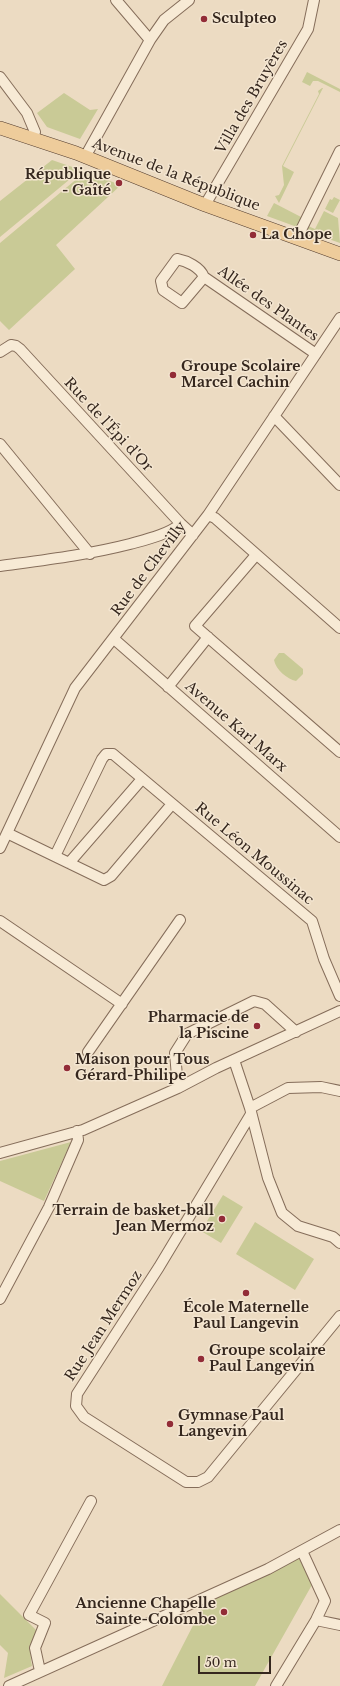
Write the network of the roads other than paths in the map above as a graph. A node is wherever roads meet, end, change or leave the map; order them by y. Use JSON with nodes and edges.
{"nodes":[{"id":1,"x":116,"y":0,"type":"edge"},
{"id":2,"x":189,"y":0,"type":"edge"},
{"id":3,"x":314,"y":0,"type":"edge"},
{"id":4,"x":150,"y":40,"type":"junction"},
{"id":5,"x":0,"y":77,"type":"edge"},
{"id":6,"x":0,"y":128,"type":"edge"},
{"id":7,"x":33,"y":139,"type":"junction"},
{"id":8,"x":340,"y":151,"type":"edge"},
{"id":9,"x":85,"y":157,"type":"junction"},
{"id":10,"x":205,"y":205,"type":"junction"},
{"id":11,"x":297,"y":238,"type":"junction"},
{"id":12,"x":340,"y":254,"type":"edge"},
{"id":13,"x":204,"y":277,"type":"junction"},
{"id":14,"x":340,"y":318,"type":"edge"},
{"id":15,"x":0,"y":352,"type":"edge"},
{"id":16,"x":316,"y":354,"type":"junction"},
{"id":17,"x":274,"y":416,"type":"junction"},
{"id":18,"x":0,"y":444,"type":"edge"},
{"id":19,"x":340,"y":485,"type":"edge"},
{"id":20,"x":208,"y":515,"type":"junction"},
{"id":21,"x":181,"y":524,"type":"junction"},
{"id":22,"x":193,"y":535,"type":"junction"},
{"id":23,"x":90,"y":554,"type":"junction"},
{"id":24,"x":256,"y":555,"type":"junction"},
{"id":25,"x":0,"y":566,"type":"edge"},
{"id":26,"x":340,"y":628,"type":"edge"},
{"id":27,"x":208,"y":637,"type":"junction"},
{"id":28,"x":114,"y":639,"type":"junction"},
{"id":29,"x":168,"y":687,"type":"junction"},
{"id":30,"x":340,"y":752,"type":"edge"},
{"id":31,"x":142,"y":779,"type":"junction"},
{"id":32,"x":172,"y":804,"type":"junction"},
{"id":33,"x":7,"y":833,"type":"junction"},
{"id":34,"x":340,"y":837,"type":"edge"},
{"id":35,"x":0,"y":848,"type":"edge"},
{"id":36,"x":55,"y":856,"type":"junction"},
{"id":37,"x":69,"y":863,"type":"junction"},
{"id":38,"x":180,"y":920,"type":"dead end"},
{"id":39,"x":0,"y":921,"type":"edge"},
{"id":40,"x":340,"y":996,"type":"edge"},
{"id":41,"x":122,"y":1004,"type":"junction"},
{"id":42,"x":340,"y":1011,"type":"edge"},
{"id":43,"x":296,"y":1032,"type":"junction"},
{"id":44,"x":88,"y":1052,"type":"dead end"},
{"id":45,"x":234,"y":1060,"type":"junction"},
{"id":46,"x":178,"y":1088,"type":"junction"},
{"id":47,"x":340,"y":1091,"type":"edge"},
{"id":48,"x":251,"y":1111,"type":"junction"},
{"id":49,"x":77,"y":1131,"type":"junction"},
{"id":50,"x":0,"y":1153,"type":"edge"},
{"id":51,"x":340,"y":1243,"type":"edge"},
{"id":52,"x":0,"y":1299,"type":"edge"},
{"id":53,"x":340,"y":1316,"type":"edge"},
{"id":54,"x":92,"y":1501,"type":"dead end"},
{"id":55,"x":340,"y":1530,"type":"edge"},
{"id":56,"x":302,"y":1551,"type":"junction"},
{"id":57,"x":316,"y":1620,"type":"junction"},
{"id":58,"x":340,"y":1625,"type":"edge"},
{"id":59,"x":40,"y":1671,"type":"junction"},
{"id":60,"x":9,"y":1686,"type":"edge"},
{"id":61,"x":276,"y":1686,"type":"edge"}],
"edges":[{"from":1,"to":4,"type":"street"},
{"from":2,"to":4,"type":"street"},
{"from":3,"to":10,"type":"street","name":"Villa des Bruyères"},
{"from":4,"to":9,"type":"street"},
{"from":5,"to":7,"type":"street"},
{"from":6,"to":7,"type":"main road","name":"Avenue de la République"},
{"from":7,"to":9,"type":"main road","name":"Avenue de la République"},
{"from":8,"to":11,"type":"street"},
{"from":9,"to":10,"type":"main road","name":"Avenue de la République"},
{"from":10,"to":11,"type":"main road","name":"Avenue de la République"},
{"from":11,"to":12,"type":"main road","name":"Avenue de la République"},
{"from":13,"to":13,"type":"street","name":"Allée des Plantes"},
{"from":13,"to":16,"type":"street","name":"Allée des Plantes"},
{"from":14,"to":16,"type":"street","name":"Rue de Chevilly"},
{"from":15,"to":21,"type":"street","name":"Rue de l'Épi d'Or"},
{"from":16,"to":17,"type":"street","name":"Rue de Chevilly"},
{"from":17,"to":19,"type":"street"},
{"from":17,"to":20,"type":"street","name":"Rue de Chevilly"},
{"from":18,"to":23,"type":"street"},
{"from":20,"to":22,"type":"street","name":"Rue de Chevilly"},
{"from":20,"to":24,"type":"street"},
{"from":21,"to":22,"type":"street","name":"Rue de l'Épi d'Or"},
{"from":21,"to":23,"type":"street"},
{"from":22,"to":28,"type":"street","name":"Rue de Chevilly"},
{"from":23,"to":25,"type":"street"},
{"from":24,"to":26,"type":"street"},
{"from":24,"to":27,"type":"street"},
{"from":27,"to":29,"type":"street"},
{"from":27,"to":30,"type":"street"},
{"from":28,"to":29,"type":"street","name":"Avenue Karl Marx"},
{"from":28,"to":33,"type":"street","name":"Rue de Chevilly"},
{"from":29,"to":34,"type":"street","name":"Avenue Karl Marx"},
{"from":31,"to":32,"type":"street","name":"Rue Léon Moussinac"},
{"from":31,"to":36,"type":"street","name":"Rue Léon Moussinac"},
{"from":31,"to":37,"type":"street"},
{"from":32,"to":37,"type":"street","name":"Rue Léon Moussinac"},
{"from":32,"to":40,"type":"street","name":"Rue Léon Moussinac"},
{"from":33,"to":35,"type":"street","name":"Rue de Chevilly"},
{"from":33,"to":36,"type":"street","name":"Rue Léon Moussinac"},
{"from":36,"to":37,"type":"street","name":"Rue Léon Moussinac"},
{"from":38,"to":41,"type":"street"},
{"from":39,"to":41,"type":"street"},
{"from":41,"to":44,"type":"street"},
{"from":42,"to":43,"type":"street"},
{"from":43,"to":45,"type":"street"},
{"from":43,"to":46,"type":"street"},
{"from":45,"to":46,"type":"street"},
{"from":45,"to":48,"type":"street"},
{"from":46,"to":49,"type":"street"},
{"from":47,"to":48,"type":"street"},
{"from":48,"to":51,"type":"street"},
{"from":48,"to":53,"type":"street","name":"Rue Jean Mermoz"},
{"from":49,"to":50,"type":"street"},
{"from":49,"to":52,"type":"street"},
{"from":54,"to":59,"type":"street"},
{"from":55,"to":56,"type":"street"},
{"from":56,"to":57,"type":"street"},
{"from":56,"to":59,"type":"street"},
{"from":57,"to":58,"type":"street"},
{"from":57,"to":61,"type":"street"},
{"from":59,"to":60,"type":"street"}]}
